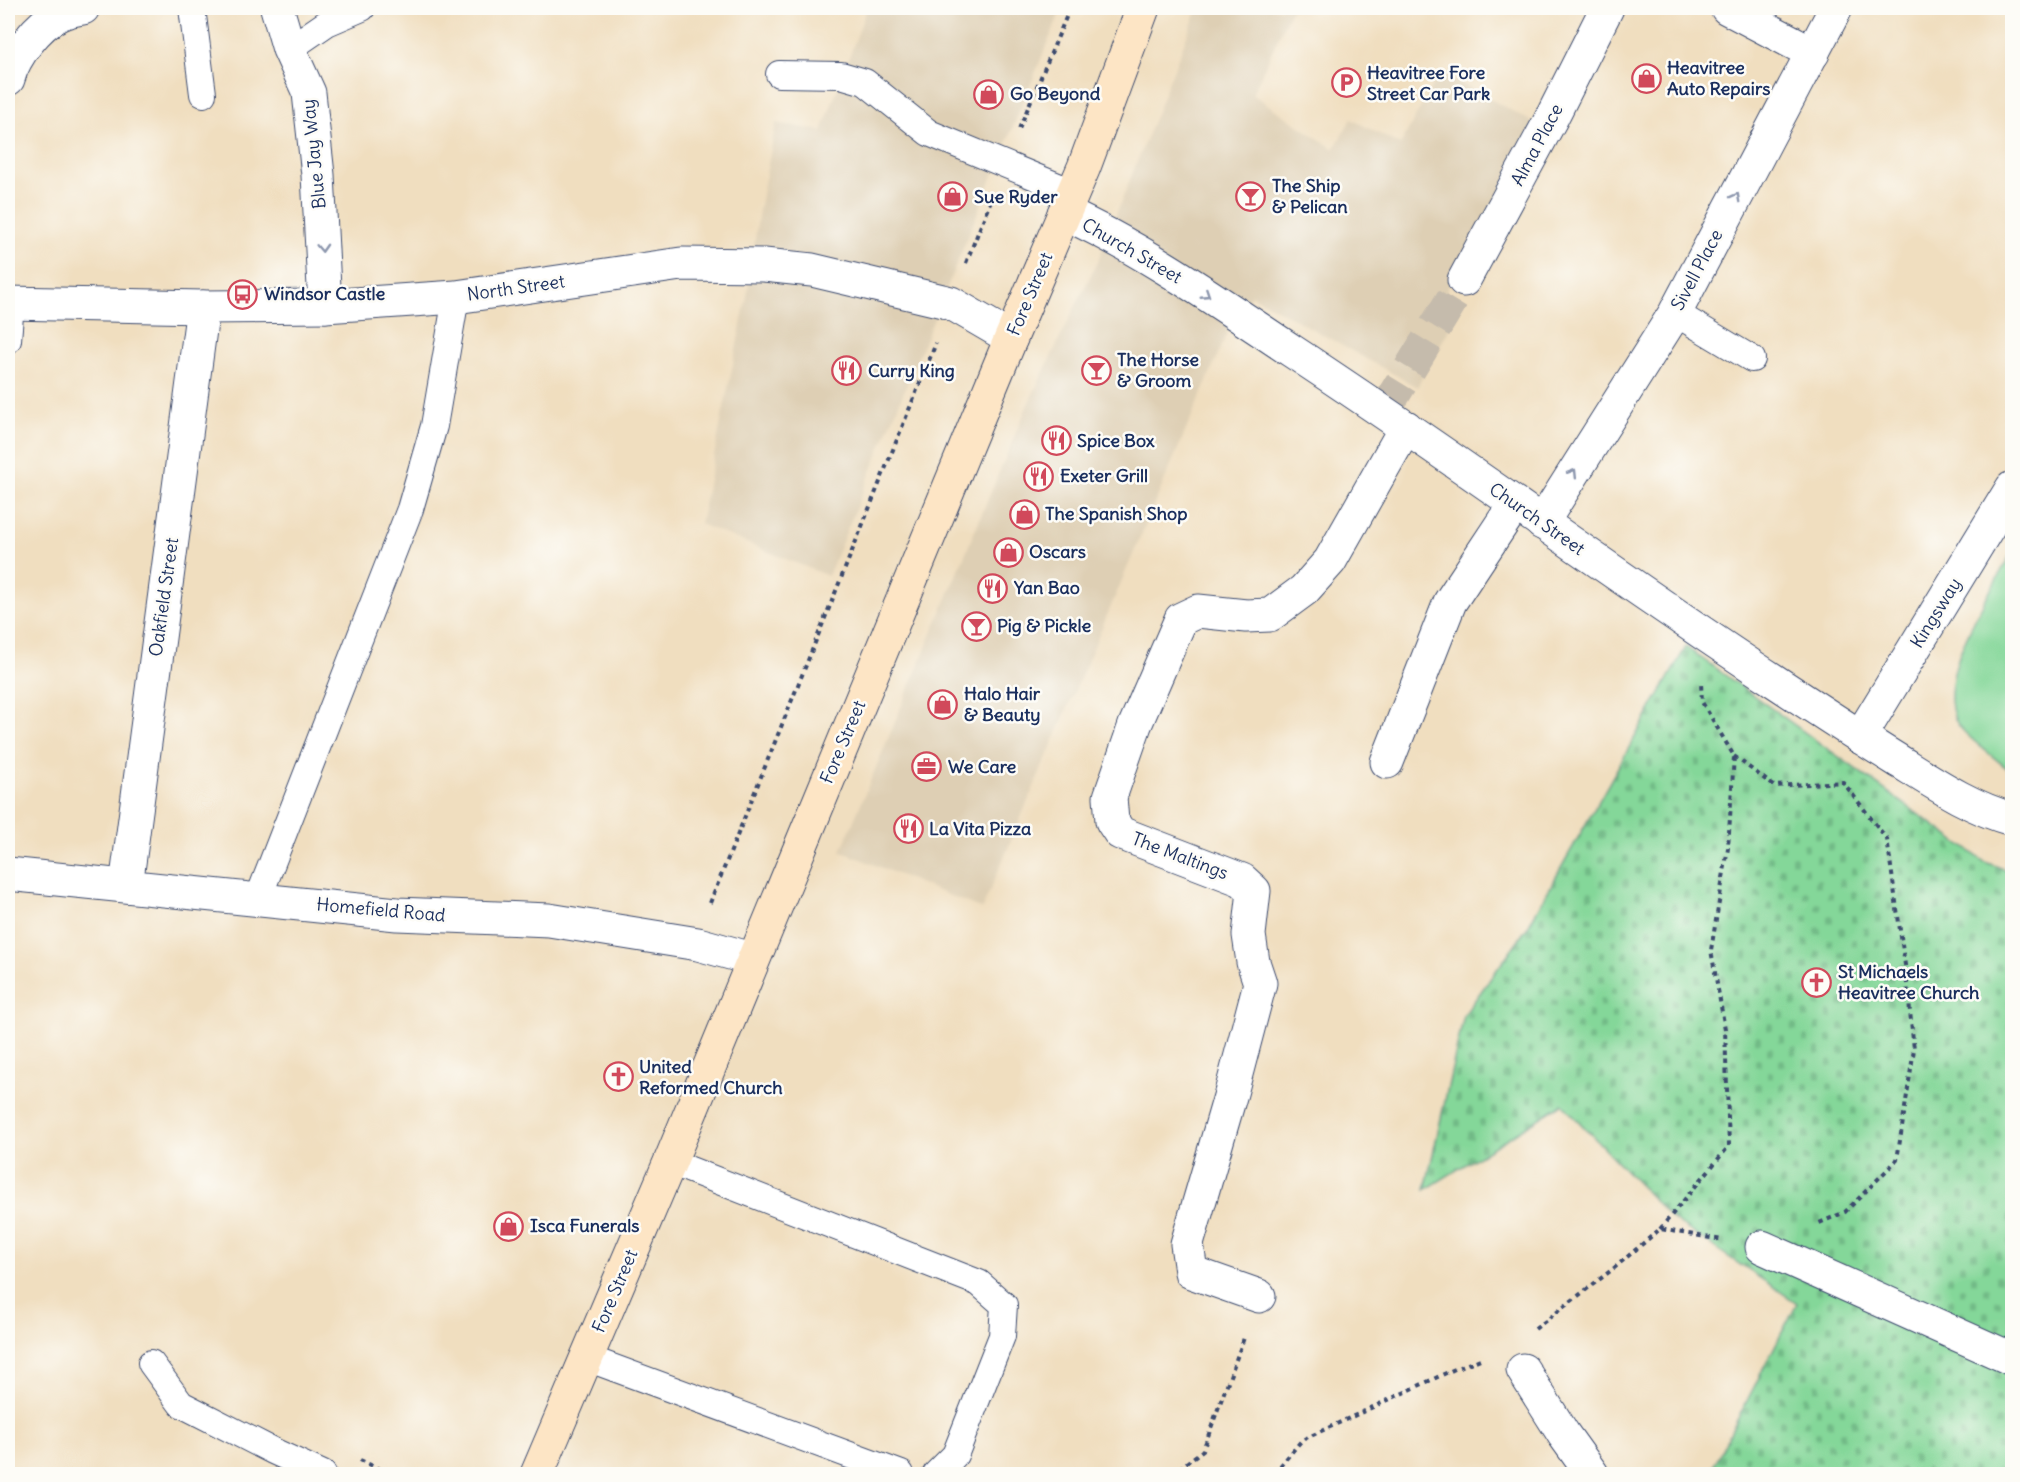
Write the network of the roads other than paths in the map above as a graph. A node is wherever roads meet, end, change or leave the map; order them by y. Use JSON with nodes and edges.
{"nodes":[{"id":1,"x":83,"y":8,"type":"edge"},
{"id":2,"x":192,"y":8,"type":"edge"},
{"id":3,"x":277,"y":8,"type":"edge"},
{"id":4,"x":362,"y":8,"type":"edge"},
{"id":5,"x":1143,"y":8,"type":"edge"},
{"id":6,"x":1607,"y":8,"type":"edge"},
{"id":7,"x":1727,"y":8,"type":"edge"},
{"id":8,"x":1836,"y":8,"type":"edge"},
{"id":9,"x":289,"y":49,"type":"junction"},
{"id":10,"x":1813,"y":52,"type":"junction"},
{"id":11,"x":779,"y":74,"type":"dead end"},
{"id":12,"x":8,"y":79,"type":"edge"},
{"id":13,"x":203,"y":94,"type":"dead end"},
{"id":14,"x":1068,"y":203,"type":"junction"},
{"id":15,"x":1464,"y":280,"type":"tunnel mouth"},
{"id":16,"x":456,"y":297,"type":"junction"},
{"id":17,"x":9,"y":303,"type":"edge"},
{"id":18,"x":325,"y":306,"type":"junction"},
{"id":19,"x":203,"y":307,"type":"junction"},
{"id":20,"x":1675,"y":312,"type":"junction"},
{"id":21,"x":1011,"y":338,"type":"junction"},
{"id":22,"x":8,"y":339,"type":"edge"},
{"id":23,"x":1752,"y":359,"type":"dead end"},
{"id":24,"x":1395,"y":419,"type":"junction"},
{"id":25,"x":2013,"y":488,"type":"edge"},
{"id":26,"x":1515,"y":504,"type":"junction"},
{"id":27,"x":1542,"y":523,"type":"junction"},
{"id":28,"x":1860,"y":737,"type":"junction"},
{"id":29,"x":1387,"y":762,"type":"dead end"},
{"id":30,"x":2013,"y":819,"type":"edge"},
{"id":31,"x":8,"y":874,"type":"edge"},
{"id":32,"x":126,"y":886,"type":"junction"},
{"id":33,"x":258,"y":898,"type":"junction"},
{"id":34,"x":752,"y":959,"type":"junction"},
{"id":35,"x":670,"y":1162,"type":"junction"},
{"id":36,"x":1762,"y":1247,"type":"road end"},
{"id":37,"x":1259,"y":1296,"type":"road end"},
{"id":38,"x":587,"y":1358,"type":"junction"},
{"id":39,"x":2013,"y":1359,"type":"edge"},
{"id":40,"x":151,"y":1363,"type":"dead end"},
{"id":41,"x":1523,"y":1370,"type":"dead end"},
{"id":42,"x":323,"y":1474,"type":"edge"},
{"id":43,"x":537,"y":1474,"type":"edge"},
{"id":44,"x":902,"y":1474,"type":"edge"},
{"id":45,"x":936,"y":1474,"type":"edge"},
{"id":46,"x":1592,"y":1474,"type":"edge"}],
"edges":[{"from":1,"to":12,"type":"street"},
{"from":2,"to":13,"type":"lane"},
{"from":3,"to":9,"type":"street","name":"Blue Jay Way"},
{"from":4,"to":9,"type":"lane"},
{"from":5,"to":14,"type":"main road","name":"Fore Street"},
{"from":6,"to":15,"type":"street","name":"Alma Place"},
{"from":7,"to":10,"type":"street"},
{"from":8,"to":10,"type":"street","name":"Sivell Place"},
{"from":9,"to":18,"type":"street","name":"Blue Jay Way","one_way":true},
{"from":20,"to":10,"type":"street","name":"Sivell Place","one_way":true},
{"from":11,"to":14,"type":"lane"},
{"from":14,"to":21,"type":"main road","name":"Fore Street"},
{"from":14,"to":24,"type":"street","name":"Church Street","one_way":true},
{"from":16,"to":18,"type":"street","name":"North Street"},
{"from":16,"to":21,"type":"street","name":"North Street"},
{"from":16,"to":33,"type":"lane"},
{"from":17,"to":19,"type":"street","name":"North Street"},
{"from":17,"to":22,"type":"lane"},
{"from":18,"to":19,"type":"street","name":"North Street"},
{"from":19,"to":32,"type":"street","name":"Oakfield Street"},
{"from":20,"to":23,"type":"lane"},
{"from":27,"to":20,"type":"street","name":"Sivell Place","one_way":true},
{"from":21,"to":34,"type":"main road","name":"Fore Street"},
{"from":24,"to":26,"type":"street","name":"Church Street"},
{"from":24,"to":37,"type":"street","name":"The Maltings"},
{"from":25,"to":28,"type":"street","name":"Kingsway"},
{"from":26,"to":27,"type":"street","name":"Church Street"},
{"from":26,"to":29,"type":"street"},
{"from":27,"to":28,"type":"street","name":"Church Street"},
{"from":28,"to":30,"type":"street","name":"Church Street"},
{"from":31,"to":32,"type":"street","name":"Homefield Road"},
{"from":32,"to":33,"type":"street","name":"Homefield Road"},
{"from":33,"to":34,"type":"street","name":"Homefield Road"},
{"from":34,"to":35,"type":"main road","name":"Fore Street"},
{"from":35,"to":38,"type":"main road","name":"Fore Street"},
{"from":35,"to":45,"type":"lane"},
{"from":36,"to":39,"type":"street"},
{"from":38,"to":43,"type":"main road","name":"Fore Street"},
{"from":38,"to":44,"type":"lane"},
{"from":40,"to":42,"type":"lane"},
{"from":41,"to":46,"type":"street"}]}
